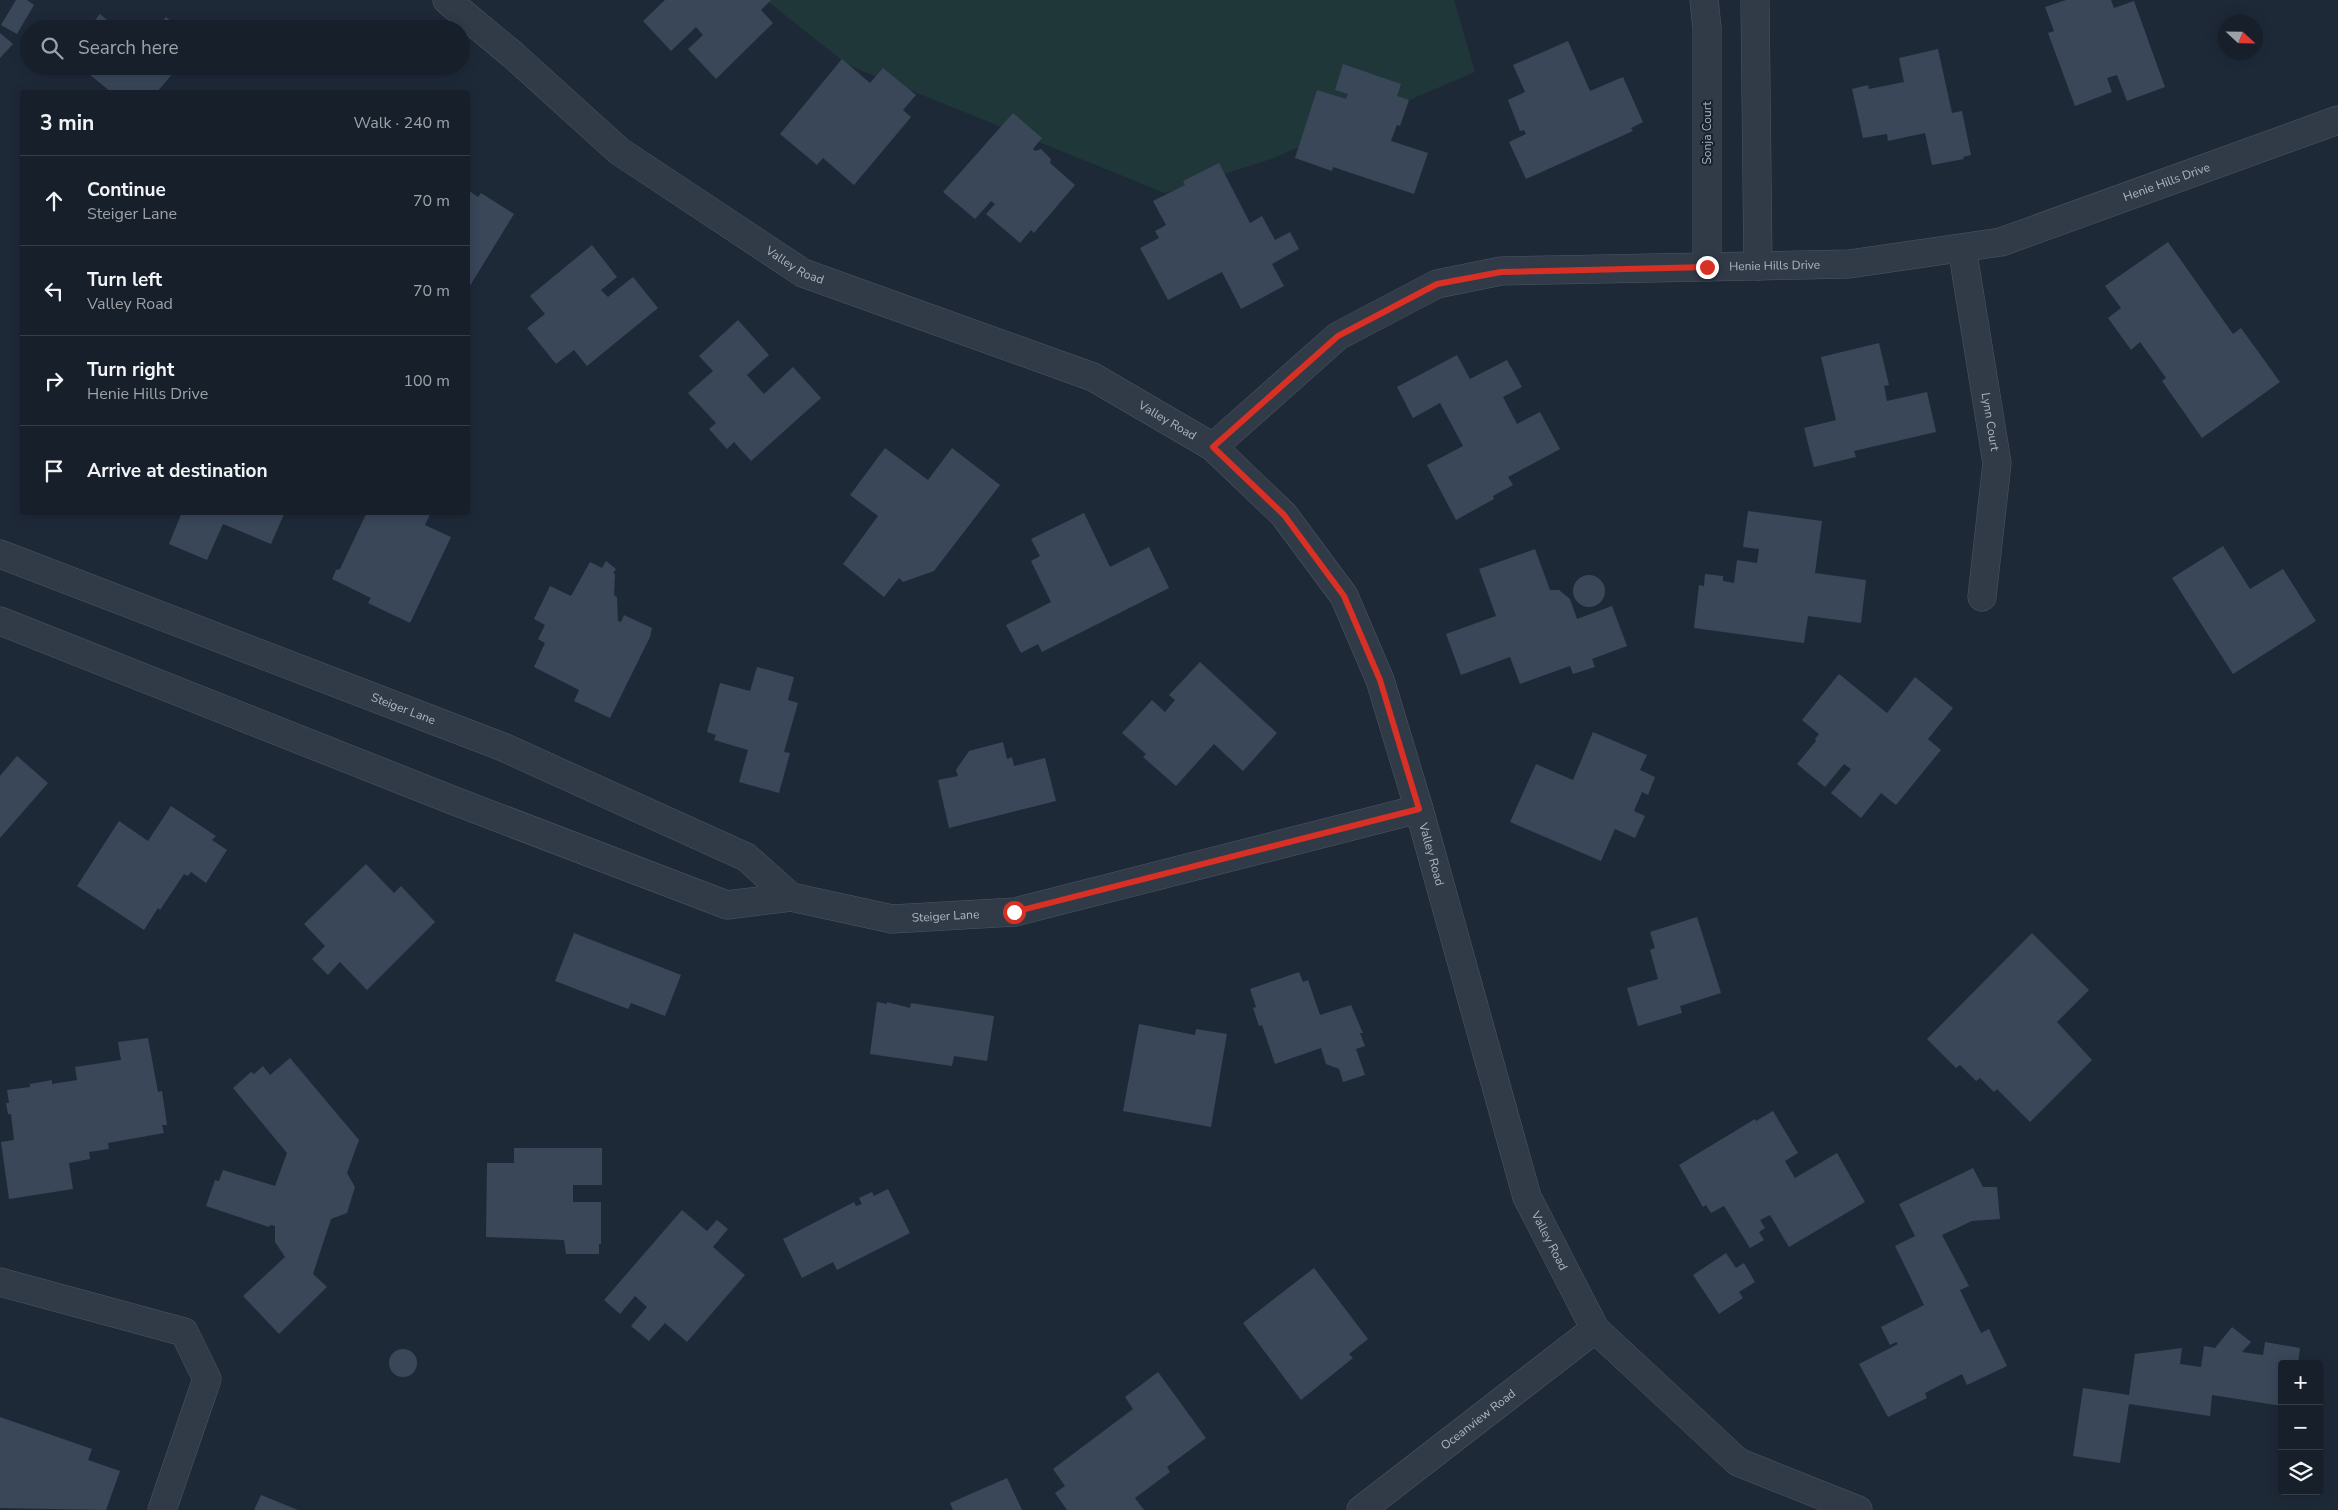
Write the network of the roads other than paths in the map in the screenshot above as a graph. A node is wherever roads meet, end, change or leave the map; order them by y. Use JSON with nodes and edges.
{"nodes":[{"id":1,"x":446,"y":0,"type":"edge"},
{"id":2,"x":1704,"y":0,"type":"edge"},
{"id":3,"x":1754,"y":0,"type":"edge"},
{"id":4,"x":2338,"y":120,"type":"edge"},
{"id":5,"x":1962,"y":248,"type":"junction"},
{"id":6,"x":1758,"y":266,"type":"junction"},
{"id":7,"x":1707,"y":267,"type":"junction"},
{"id":8,"x":1213,"y":447,"type":"junction"},
{"id":9,"x":0,"y":554,"type":"edge"},
{"id":10,"x":1982,"y":597,"type":"dead end"},
{"id":11,"x":0,"y":620,"type":"edge"},
{"id":12,"x":1419,"y":809,"type":"junction"},
{"id":13,"x":791,"y":897,"type":"junction"},
{"id":14,"x":0,"y":1282,"type":"edge"},
{"id":15,"x":1595,"y":1329,"type":"junction"},
{"id":16,"x":162,"y":1510,"type":"edge"},
{"id":17,"x":1361,"y":1510,"type":"edge"},
{"id":18,"x":1858,"y":1510,"type":"edge"}],
"edges":[{"from":1,"to":8,"type":"street","name":"Valley Road"},
{"from":2,"to":7,"type":"street","name":"Sonja Court"},
{"from":3,"to":6,"type":"street"},
{"from":4,"to":5,"type":"street","name":"Henie Hills Drive"},
{"from":5,"to":6,"type":"street","name":"Henie Hills Drive"},
{"from":5,"to":10,"type":"street","name":"Lynn Court"},
{"from":6,"to":7,"type":"street","name":"Henie Hills Drive"},
{"from":7,"to":8,"type":"street","name":"Henie Hills Drive"},
{"from":8,"to":12,"type":"street","name":"Valley Road"},
{"from":9,"to":13,"type":"street","name":"Steiger Lane"},
{"from":11,"to":13,"type":"street","name":"Steiger Lane"},
{"from":12,"to":13,"type":"street","name":"Steiger Lane"},
{"from":12,"to":15,"type":"street","name":"Valley Road"},
{"from":14,"to":16,"type":"street"},
{"from":15,"to":17,"type":"street","name":"Oceanview Road"},
{"from":15,"to":18,"type":"street","name":"Valley Road"}]}
